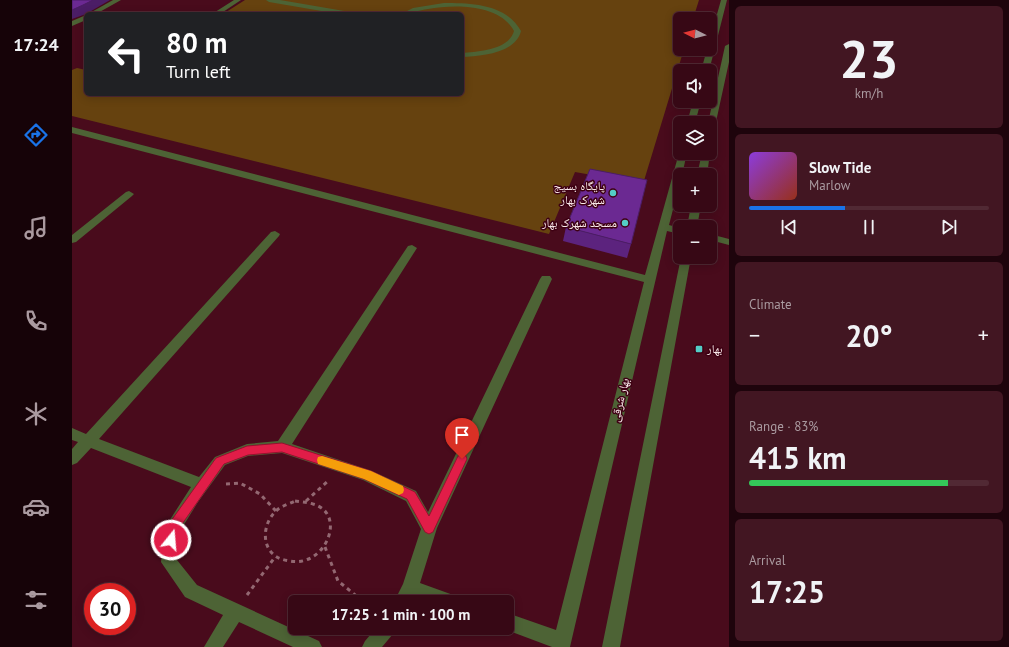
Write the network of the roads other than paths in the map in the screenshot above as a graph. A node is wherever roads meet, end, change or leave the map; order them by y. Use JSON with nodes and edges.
{"nodes":[{"id":1,"x":118,"y":0,"type":"edge"},
{"id":2,"x":238,"y":0,"type":"edge"},
{"id":3,"x":269,"y":0,"type":"edge"},
{"id":4,"x":724,"y":0,"type":"edge"},
{"id":5,"x":95,"y":12,"type":"edge"},
{"id":6,"x":218,"y":12,"type":"edge"},
{"id":7,"x":338,"y":12,"type":"edge"},
{"id":8,"x":411,"y":12,"type":"edge"},
{"id":9,"x":84,"y":18,"type":"edge"},
{"id":10,"x":72,"y":24,"type":"edge"},
{"id":11,"x":729,"y":46,"type":"edge"},
{"id":12,"x":464,"y":55,"type":"edge"},
{"id":13,"x":707,"y":64,"type":"edge"},
{"id":14,"x":713,"y":116,"type":"edge"},
{"id":15,"x":72,"y":130,"type":"edge"},
{"id":16,"x":681,"y":160,"type":"edge"},
{"id":17,"x":129,"y":194,"type":"dead end"},
{"id":18,"x":663,"y":227,"type":"junction"},
{"id":19,"x":673,"y":229,"type":"edge"},
{"id":20,"x":275,"y":234,"type":"dead end"},
{"id":21,"x":717,"y":239,"type":"edge"},
{"id":22,"x":72,"y":240,"type":"edge"},
{"id":23,"x":729,"y":242,"type":"edge"},
{"id":24,"x":412,"y":248,"type":"dead end"},
{"id":25,"x":685,"y":264,"type":"edge"},
{"id":26,"x":546,"y":279,"type":"dead end"},
{"id":27,"x":650,"y":280,"type":"junction"},
{"id":28,"x":72,"y":434,"type":"edge"},
{"id":29,"x":89,"y":440,"type":"junction"},
{"id":30,"x":282,"y":447,"type":"junction"},
{"id":31,"x":72,"y":459,"type":"edge"},
{"id":32,"x":202,"y":485,"type":"junction"},
{"id":33,"x":429,"y":528,"type":"junction"},
{"id":34,"x":406,"y":595,"type":"edge"},
{"id":35,"x":235,"y":612,"type":"junction"},
{"id":36,"x":514,"y":625,"type":"edge"},
{"id":37,"x":381,"y":635,"type":"edge"},
{"id":38,"x":561,"y":644,"type":"edge"},
{"id":39,"x":213,"y":647,"type":"edge"},
{"id":40,"x":313,"y":647,"type":"edge"},
{"id":41,"x":370,"y":647,"type":"edge"},
{"id":42,"x":611,"y":647,"type":"edge"}],
"edges":[{"from":1,"to":5,"type":"street"},
{"from":2,"to":6,"type":"street"},
{"from":3,"to":7,"type":"street"},
{"from":4,"to":13,"type":"street"},
{"from":8,"to":12,"type":"street"},
{"from":9,"to":10,"type":"street"},
{"from":11,"to":14,"type":"street"},
{"from":15,"to":27,"type":"street"},
{"from":16,"to":18,"type":"street","name":"بهار شرقی"},
{"from":17,"to":22,"type":"street"},
{"from":18,"to":19,"type":"street"},
{"from":18,"to":27,"type":"street","name":"بهار شرقی"},
{"from":20,"to":29,"type":"street"},
{"from":21,"to":23,"type":"street"},
{"from":24,"to":30,"type":"street"},
{"from":25,"to":42,"type":"street"},
{"from":26,"to":33,"type":"street"},
{"from":27,"to":38,"type":"street","name":"بهار شرقی"},
{"from":28,"to":29,"type":"street"},
{"from":29,"to":31,"type":"street"},
{"from":29,"to":32,"type":"street"},
{"from":30,"to":32,"type":"street"},
{"from":30,"to":33,"type":"street"},
{"from":32,"to":35,"type":"street"},
{"from":33,"to":34,"type":"street"},
{"from":35,"to":39,"type":"street"},
{"from":35,"to":40,"type":"street"},
{"from":36,"to":38,"type":"street"},
{"from":37,"to":41,"type":"street"}]}
